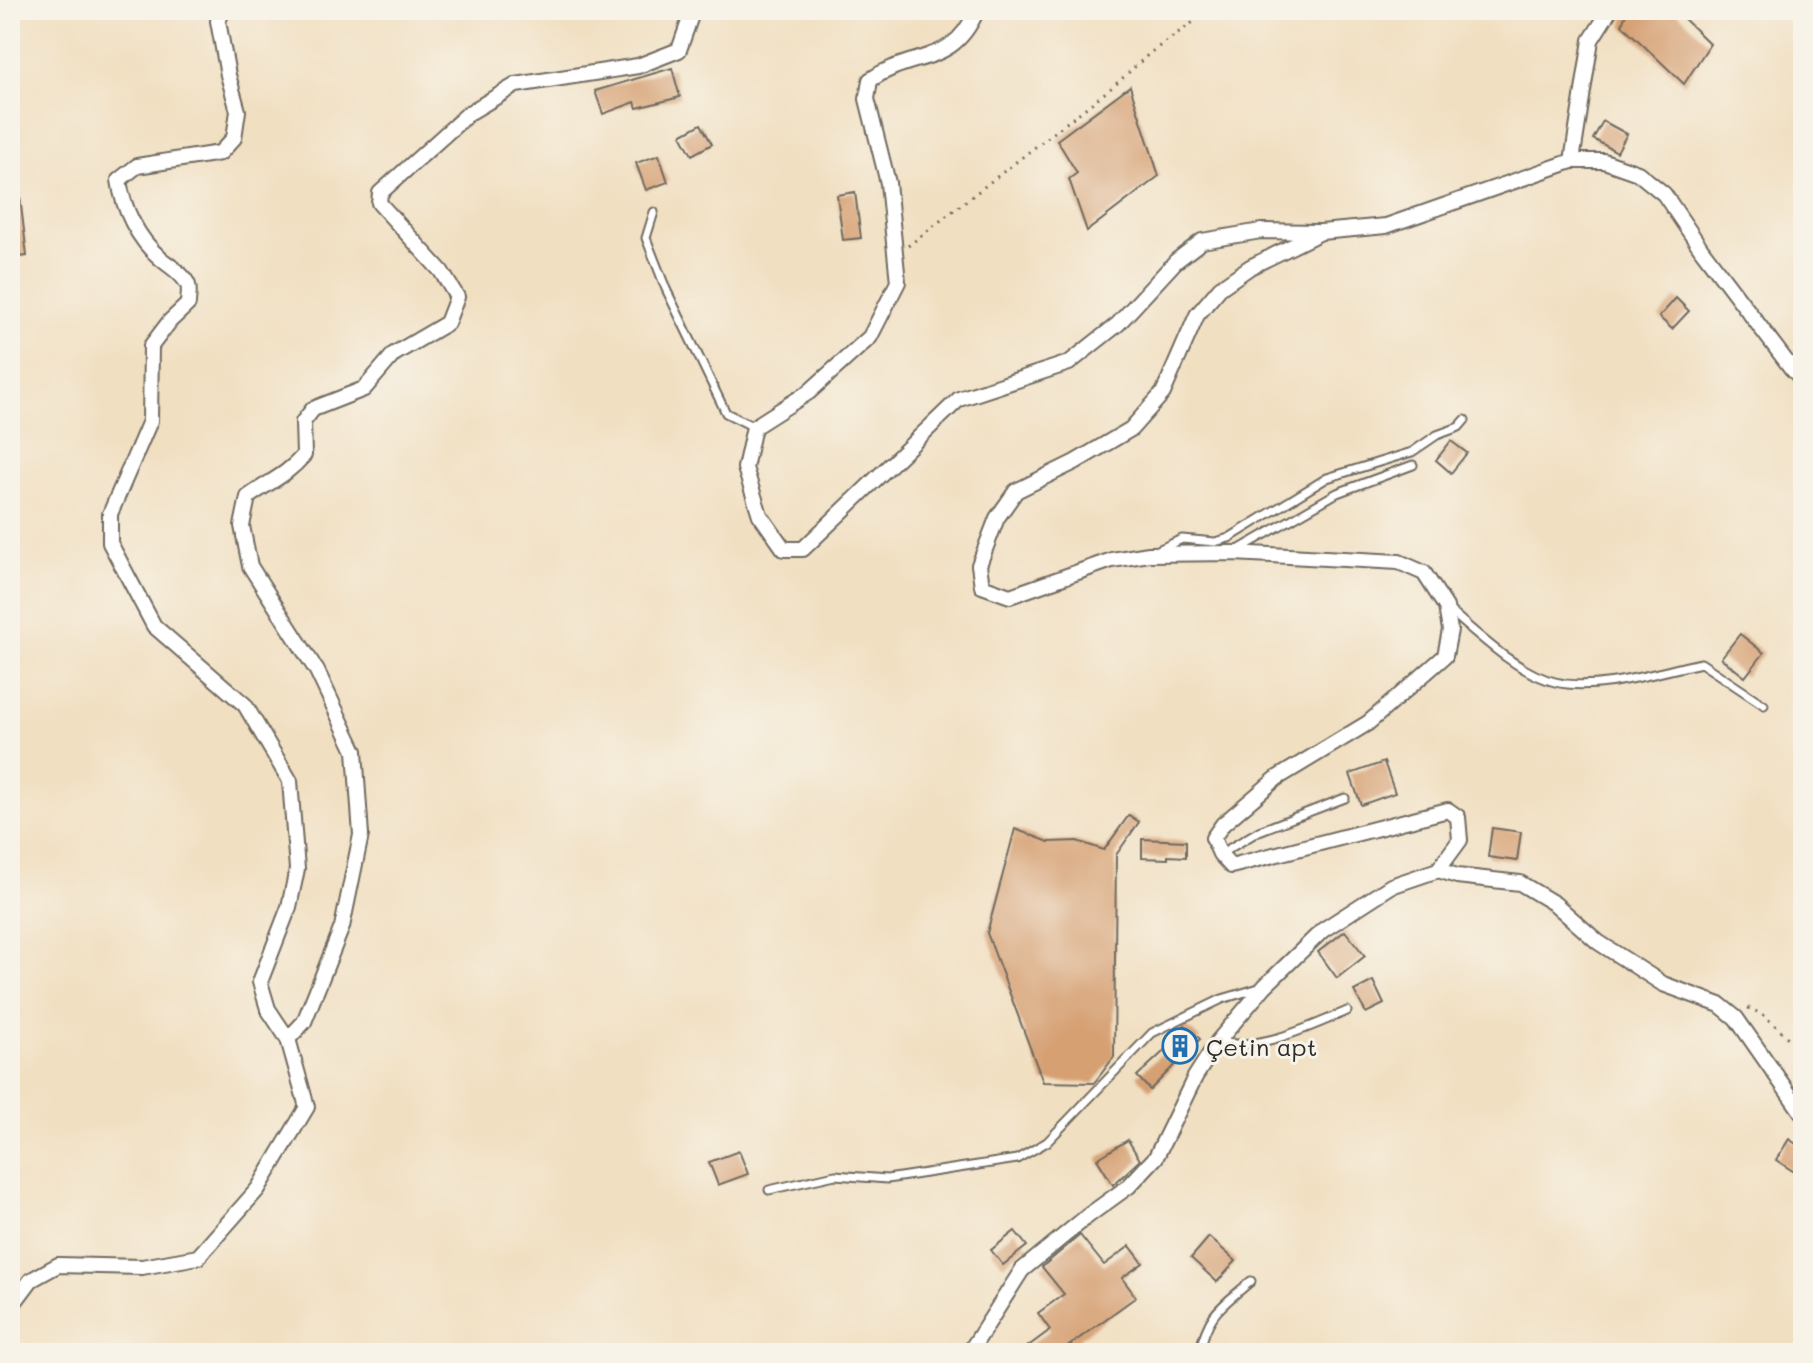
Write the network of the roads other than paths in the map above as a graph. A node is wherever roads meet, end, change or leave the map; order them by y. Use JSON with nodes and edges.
{"nodes":[{"id":1,"x":223,"y":10,"type":"edge"},
{"id":2,"x":693,"y":10,"type":"edge"},
{"id":3,"x":977,"y":10,"type":"edge"},
{"id":4,"x":1610,"y":10,"type":"edge"},
{"id":5,"x":1572,"y":161,"type":"junction"},
{"id":6,"x":654,"y":212,"type":"dead end"},
{"id":7,"x":1321,"y":232,"type":"junction"},
{"id":8,"x":1803,"y":380,"type":"edge"},
{"id":9,"x":1465,"y":420,"type":"dead end"},
{"id":10,"x":754,"y":427,"type":"junction"},
{"id":11,"x":1413,"y":465,"type":"dead end"},
{"id":12,"x":1233,"y":553,"type":"junction"},
{"id":13,"x":1149,"y":554,"type":"junction"},
{"id":14,"x":1446,"y":607,"type":"junction"},
{"id":15,"x":1764,"y":705,"type":"dead end"},
{"id":16,"x":1345,"y":798,"type":"dead end"},
{"id":17,"x":1220,"y":854,"type":"junction"},
{"id":18,"x":1438,"y":870,"type":"junction"},
{"id":19,"x":1265,"y":986,"type":"junction"},
{"id":20,"x":1347,"y":1011,"type":"dead end"},
{"id":21,"x":288,"y":1039,"type":"junction"},
{"id":22,"x":1218,"y":1041,"type":"junction"},
{"id":23,"x":1803,"y":1114,"type":"edge"},
{"id":24,"x":769,"y":1190,"type":"dead end"},
{"id":25,"x":1251,"y":1281,"type":"dead end"},
{"id":26,"x":10,"y":1308,"type":"edge"},
{"id":27,"x":969,"y":1353,"type":"edge"},
{"id":28,"x":1199,"y":1353,"type":"edge"}],
"edges":[{"from":1,"to":21,"type":"street"},
{"from":2,"to":21,"type":"street"},
{"from":3,"to":10,"type":"street"},
{"from":4,"to":5,"type":"street"},
{"from":5,"to":7,"type":"street"},
{"from":5,"to":8,"type":"street"},
{"from":6,"to":10,"type":"lane"},
{"from":7,"to":10,"type":"street"},
{"from":7,"to":13,"type":"street"},
{"from":9,"to":13,"type":"lane"},
{"from":11,"to":12,"type":"lane"},
{"from":12,"to":13,"type":"street"},
{"from":12,"to":14,"type":"street"},
{"from":14,"to":15,"type":"lane"},
{"from":14,"to":17,"type":"street"},
{"from":16,"to":17,"type":"lane"},
{"from":17,"to":18,"type":"street"},
{"from":18,"to":19,"type":"street"},
{"from":18,"to":23,"type":"street"},
{"from":19,"to":22,"type":"street"},
{"from":19,"to":24,"type":"lane"},
{"from":20,"to":22,"type":"lane"},
{"from":21,"to":26,"type":"street"},
{"from":22,"to":27,"type":"street"},
{"from":25,"to":28,"type":"lane"}]}
